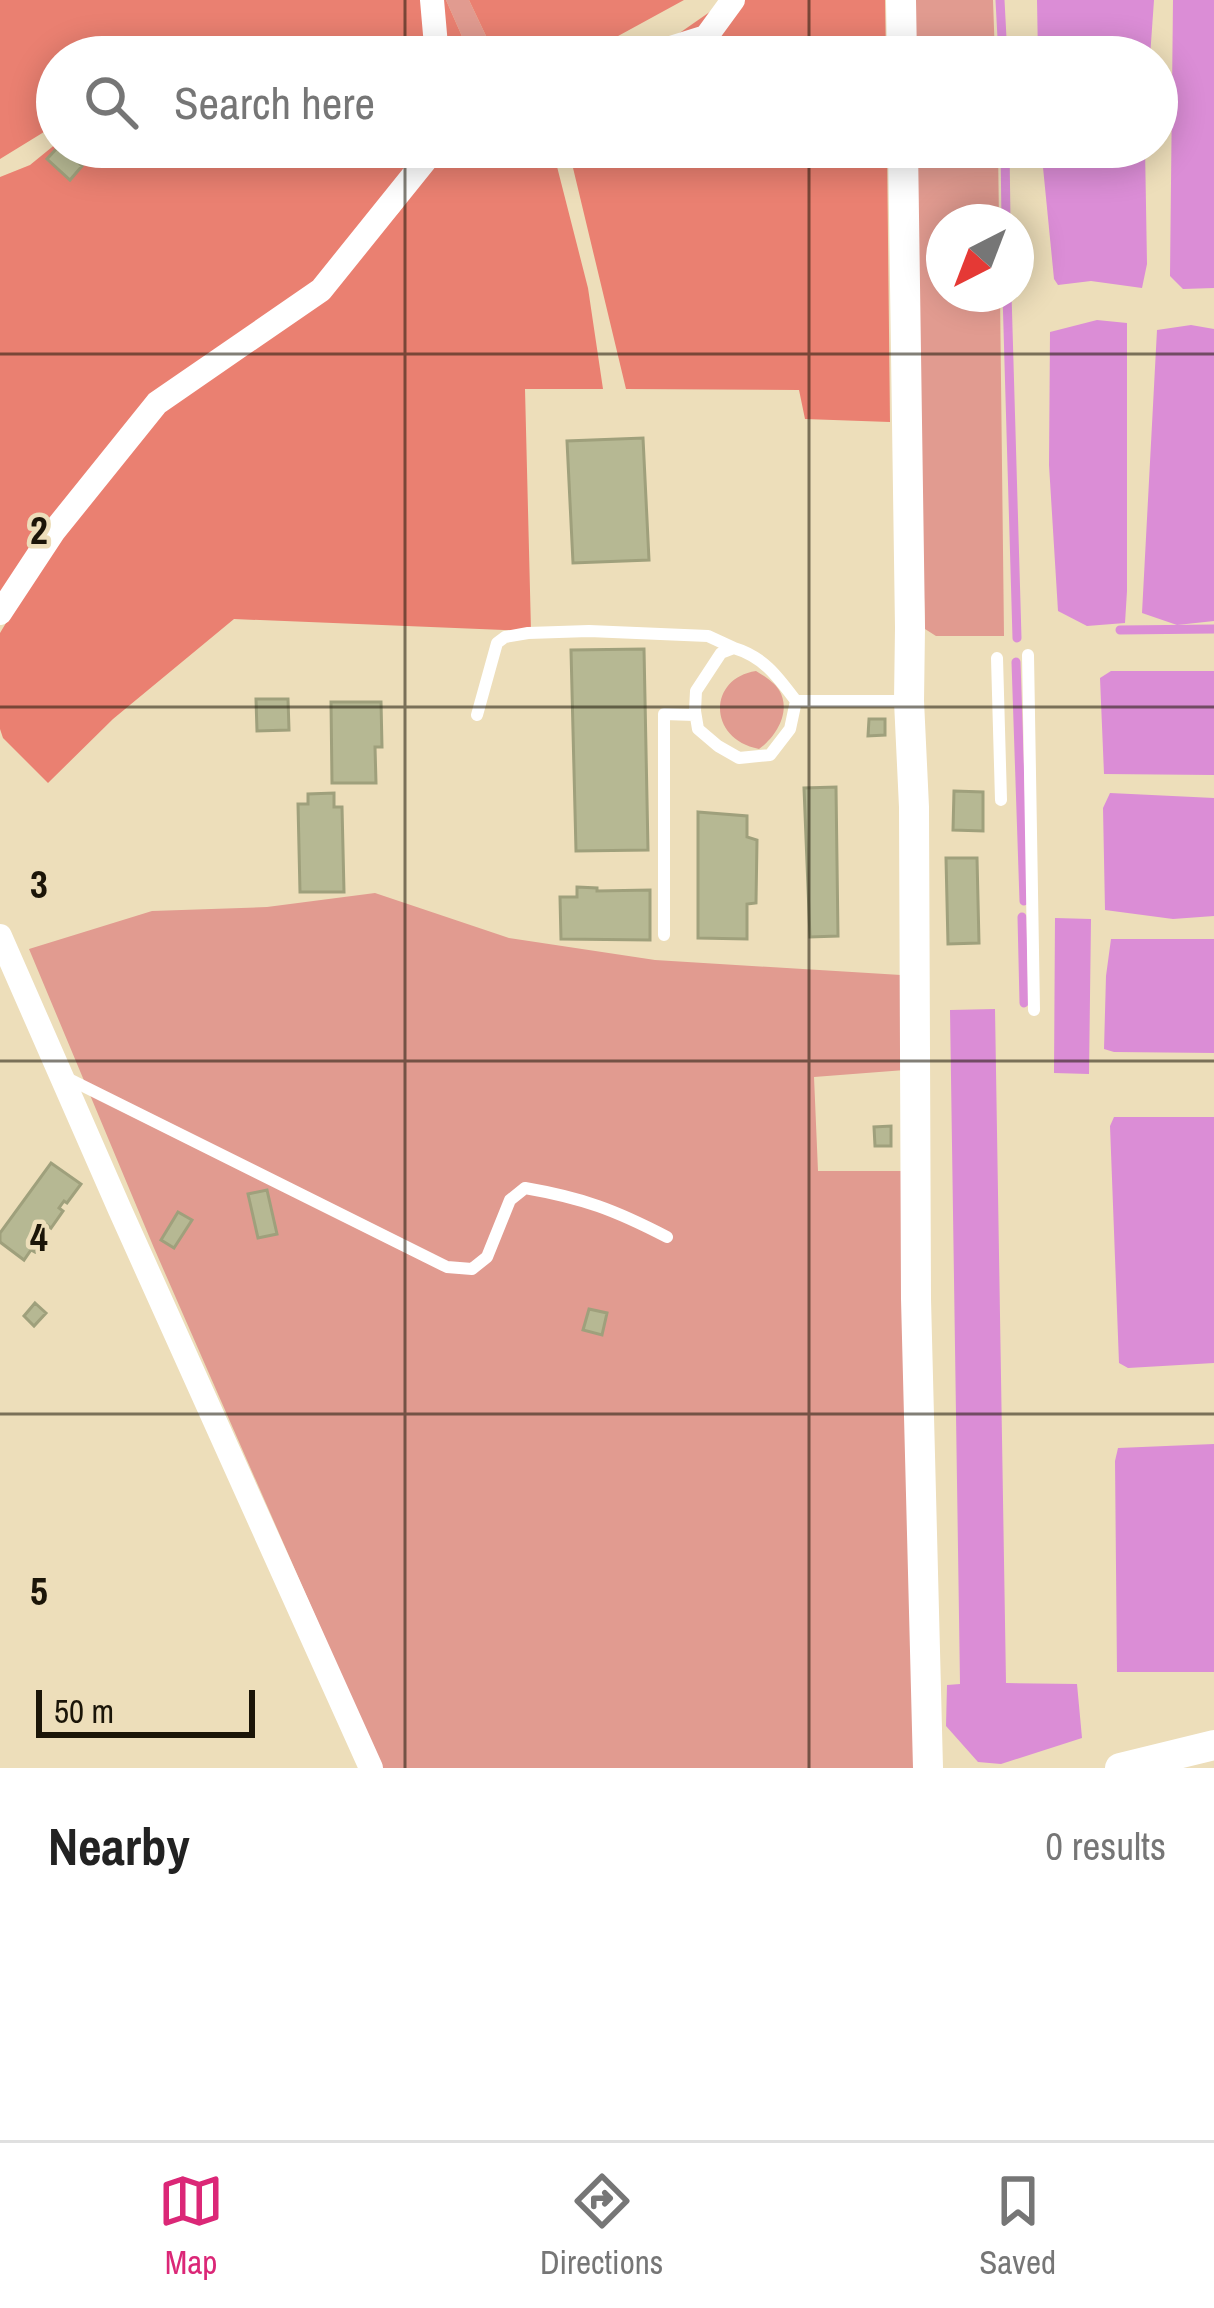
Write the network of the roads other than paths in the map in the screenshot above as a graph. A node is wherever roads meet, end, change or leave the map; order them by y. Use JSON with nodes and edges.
{"nodes":[{"id":1,"x":432,"y":0,"type":"edge"},
{"id":2,"x":734,"y":0,"type":"edge"},
{"id":3,"x":901,"y":0,"type":"edge"},
{"id":4,"x":435,"y":36,"type":"edge"},
{"id":5,"x":707,"y":36,"type":"edge"},
{"id":6,"x":902,"y":36,"type":"edge"},
{"id":7,"x":419,"y":168,"type":"edge"},
{"id":8,"x":903,"y":168,"type":"edge"},
{"id":9,"x":0,"y":613,"type":"edge"},
{"id":10,"x":734,"y":649,"type":"junction"},
{"id":11,"x":1028,"y":655,"type":"dead end"},
{"id":12,"x":997,"y":658,"type":"dead end"},
{"id":13,"x":796,"y":701,"type":"junction"},
{"id":14,"x":909,"y":701,"type":"junction"},
{"id":15,"x":477,"y":715,"type":"dead end"},
{"id":16,"x":695,"y":715,"type":"junction"},
{"id":17,"x":1001,"y":800,"type":"dead end"},
{"id":18,"x":664,"y":935,"type":"dead end"},
{"id":19,"x":0,"y":936,"type":"edge"},
{"id":20,"x":1034,"y":1010,"type":"dead end"},
{"id":21,"x":62,"y":1075,"type":"junction"},
{"id":22,"x":667,"y":1237,"type":"dead end"},
{"id":23,"x":1214,"y":1745,"type":"edge"},
{"id":24,"x":371,"y":1768,"type":"edge"},
{"id":25,"x":928,"y":1768,"type":"edge"},
{"id":26,"x":1120,"y":1768,"type":"edge"}],
"edges":[{"from":1,"to":4,"type":"street"},
{"from":2,"to":5,"type":"street"},
{"from":3,"to":6,"type":"street"},
{"from":7,"to":9,"type":"street"},
{"from":8,"to":14,"type":"street"},
{"from":10,"to":13,"type":"lane"},
{"from":10,"to":15,"type":"lane"},
{"from":10,"to":16,"type":"lane"},
{"from":11,"to":20,"type":"lane"},
{"from":12,"to":17,"type":"lane"},
{"from":13,"to":14,"type":"lane"},
{"from":13,"to":16,"type":"lane"},
{"from":14,"to":25,"type":"street"},
{"from":16,"to":18,"type":"lane"},
{"from":19,"to":21,"type":"street"},
{"from":21,"to":22,"type":"lane"},
{"from":21,"to":24,"type":"street"},
{"from":23,"to":26,"type":"street"}]}
